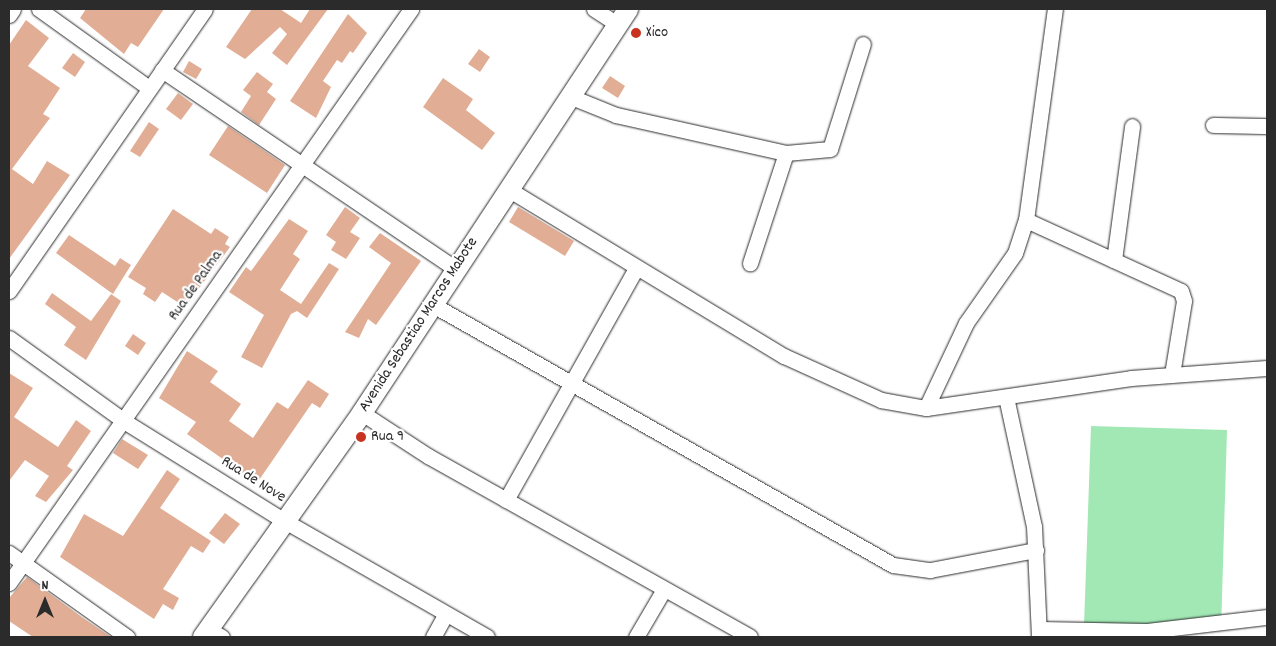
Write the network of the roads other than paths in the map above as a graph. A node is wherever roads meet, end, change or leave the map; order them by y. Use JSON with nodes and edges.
{"nodes":[{"id":1,"x":13,"y":9,"type":"edge"},
{"id":2,"x":39,"y":9,"type":"edge"},
{"id":3,"x":205,"y":9,"type":"edge"},
{"id":4,"x":411,"y":9,"type":"edge"},
{"id":5,"x":594,"y":9,"type":"edge"},
{"id":6,"x":1054,"y":9,"type":"edge"},
{"id":7,"x":9,"y":15,"type":"edge"},
{"id":8,"x":622,"y":17,"type":"edge"},
{"id":9,"x":863,"y":44,"type":"dead end"},
{"id":10,"x":162,"y":70,"type":"junction"},
{"id":11,"x":149,"y":88,"type":"junction"},
{"id":12,"x":569,"y":96,"type":"junction"},
{"id":13,"x":1213,"y":125,"type":"dead end"},
{"id":14,"x":1132,"y":126,"type":"dead end"},
{"id":15,"x":1267,"y":126,"type":"edge"},
{"id":16,"x":786,"y":153,"type":"junction"},
{"id":17,"x":300,"y":166,"type":"junction"},
{"id":18,"x":508,"y":189,"type":"junction"},
{"id":19,"x":1026,"y":220,"type":"junction"},
{"id":20,"x":1114,"y":260,"type":"junction"},
{"id":21,"x":750,"y":263,"type":"dead end"},
{"id":22,"x":456,"y":269,"type":"junction"},
{"id":23,"x":635,"y":270,"type":"junction"},
{"id":24,"x":9,"y":291,"type":"edge"},
{"id":25,"x":433,"y":305,"type":"junction"},
{"id":26,"x":9,"y":338,"type":"edge"},
{"id":27,"x":1266,"y":367,"type":"edge"},
{"id":28,"x":1172,"y":374,"type":"junction"},
{"id":29,"x":569,"y":386,"type":"junction"},
{"id":30,"x":1006,"y":397,"type":"junction"},
{"id":31,"x":926,"y":408,"type":"junction"},
{"id":32,"x":362,"y":413,"type":"junction"},
{"id":33,"x":124,"y":420,"type":"junction"},
{"id":34,"x":506,"y":500,"type":"junction"},
{"id":35,"x":283,"y":520,"type":"junction"},
{"id":36,"x":1036,"y":550,"type":"junction"},
{"id":37,"x":9,"y":553,"type":"edge"},
{"id":38,"x":22,"y":563,"type":"junction"},
{"id":39,"x":9,"y":583,"type":"edge"},
{"id":40,"x":663,"y":591,"type":"junction"},
{"id":41,"x":446,"y":614,"type":"junction"},
{"id":42,"x":1267,"y":617,"type":"edge"},
{"id":43,"x":1039,"y":633,"type":"edge"},
{"id":44,"x":1146,"y":634,"type":"edge"},
{"id":45,"x":211,"y":635,"type":"edge"},
{"id":46,"x":127,"y":637,"type":"edge"},
{"id":47,"x":433,"y":637,"type":"edge"},
{"id":48,"x":488,"y":637,"type":"edge"},
{"id":49,"x":636,"y":637,"type":"edge"},
{"id":50,"x":750,"y":637,"type":"edge"}],
"edges":[{"from":1,"to":7,"type":"street"},
{"from":2,"to":11,"type":"street"},
{"from":3,"to":10,"type":"street"},
{"from":4,"to":17,"type":"street","name":"Rua de Palma"},
{"from":5,"to":8,"type":"street"},
{"from":6,"to":19,"type":"street"},
{"from":8,"to":12,"type":"main road","name":"Avenida Sebastiao Marcos Mabote"},
{"from":9,"to":16,"type":"street"},
{"from":10,"to":11,"type":"street"},
{"from":10,"to":17,"type":"street"},
{"from":11,"to":24,"type":"street"},
{"from":12,"to":16,"type":"street"},
{"from":12,"to":18,"type":"main road","name":"Avenida Sebastiao Marcos Mabote"},
{"from":13,"to":15,"type":"street"},
{"from":14,"to":20,"type":"street"},
{"from":16,"to":21,"type":"street"},
{"from":17,"to":22,"type":"street"},
{"from":17,"to":33,"type":"street","name":"Rua de Palma"},
{"from":18,"to":22,"type":"main road","name":"Avenida Sebastiao Marcos Mabote"},
{"from":18,"to":23,"type":"street"},
{"from":19,"to":20,"type":"street"},
{"from":19,"to":31,"type":"street"},
{"from":20,"to":28,"type":"street"},
{"from":22,"to":25,"type":"main road","name":"Avenida Sebastiao Marcos Mabote"},
{"from":23,"to":29,"type":"street"},
{"from":23,"to":31,"type":"street"},
{"from":25,"to":29,"type":"street"},
{"from":25,"to":32,"type":"main road","name":"Avenida Sebastiao Marcos Mabote"},
{"from":26,"to":33,"type":"street","name":"Rua de Nove"},
{"from":27,"to":28,"type":"street"},
{"from":28,"to":30,"type":"street"},
{"from":29,"to":34,"type":"street"},
{"from":29,"to":36,"type":"street"},
{"from":30,"to":31,"type":"street"},
{"from":30,"to":36,"type":"street"},
{"from":32,"to":34,"type":"street"},
{"from":32,"to":35,"type":"main road","name":"Avenida Sebastiao Marcos Mabote"},
{"from":33,"to":35,"type":"street","name":"Rua de Nove"},
{"from":33,"to":38,"type":"street","name":"Rua de Palma"},
{"from":34,"to":40,"type":"street"},
{"from":35,"to":41,"type":"street","name":"Rua de Nove"},
{"from":35,"to":45,"type":"main road","name":"Avenida Sebastiao Marcos Mabote"},
{"from":36,"to":43,"type":"street"},
{"from":37,"to":38,"type":"street"},
{"from":38,"to":39,"type":"street","name":"Rua de Palma"},
{"from":38,"to":46,"type":"street"},
{"from":40,"to":49,"type":"street"},
{"from":40,"to":50,"type":"street"},
{"from":41,"to":47,"type":"street"},
{"from":41,"to":48,"type":"street","name":"Rua de Nove"},
{"from":42,"to":44,"type":"street"},
{"from":43,"to":44,"type":"street"}]}
